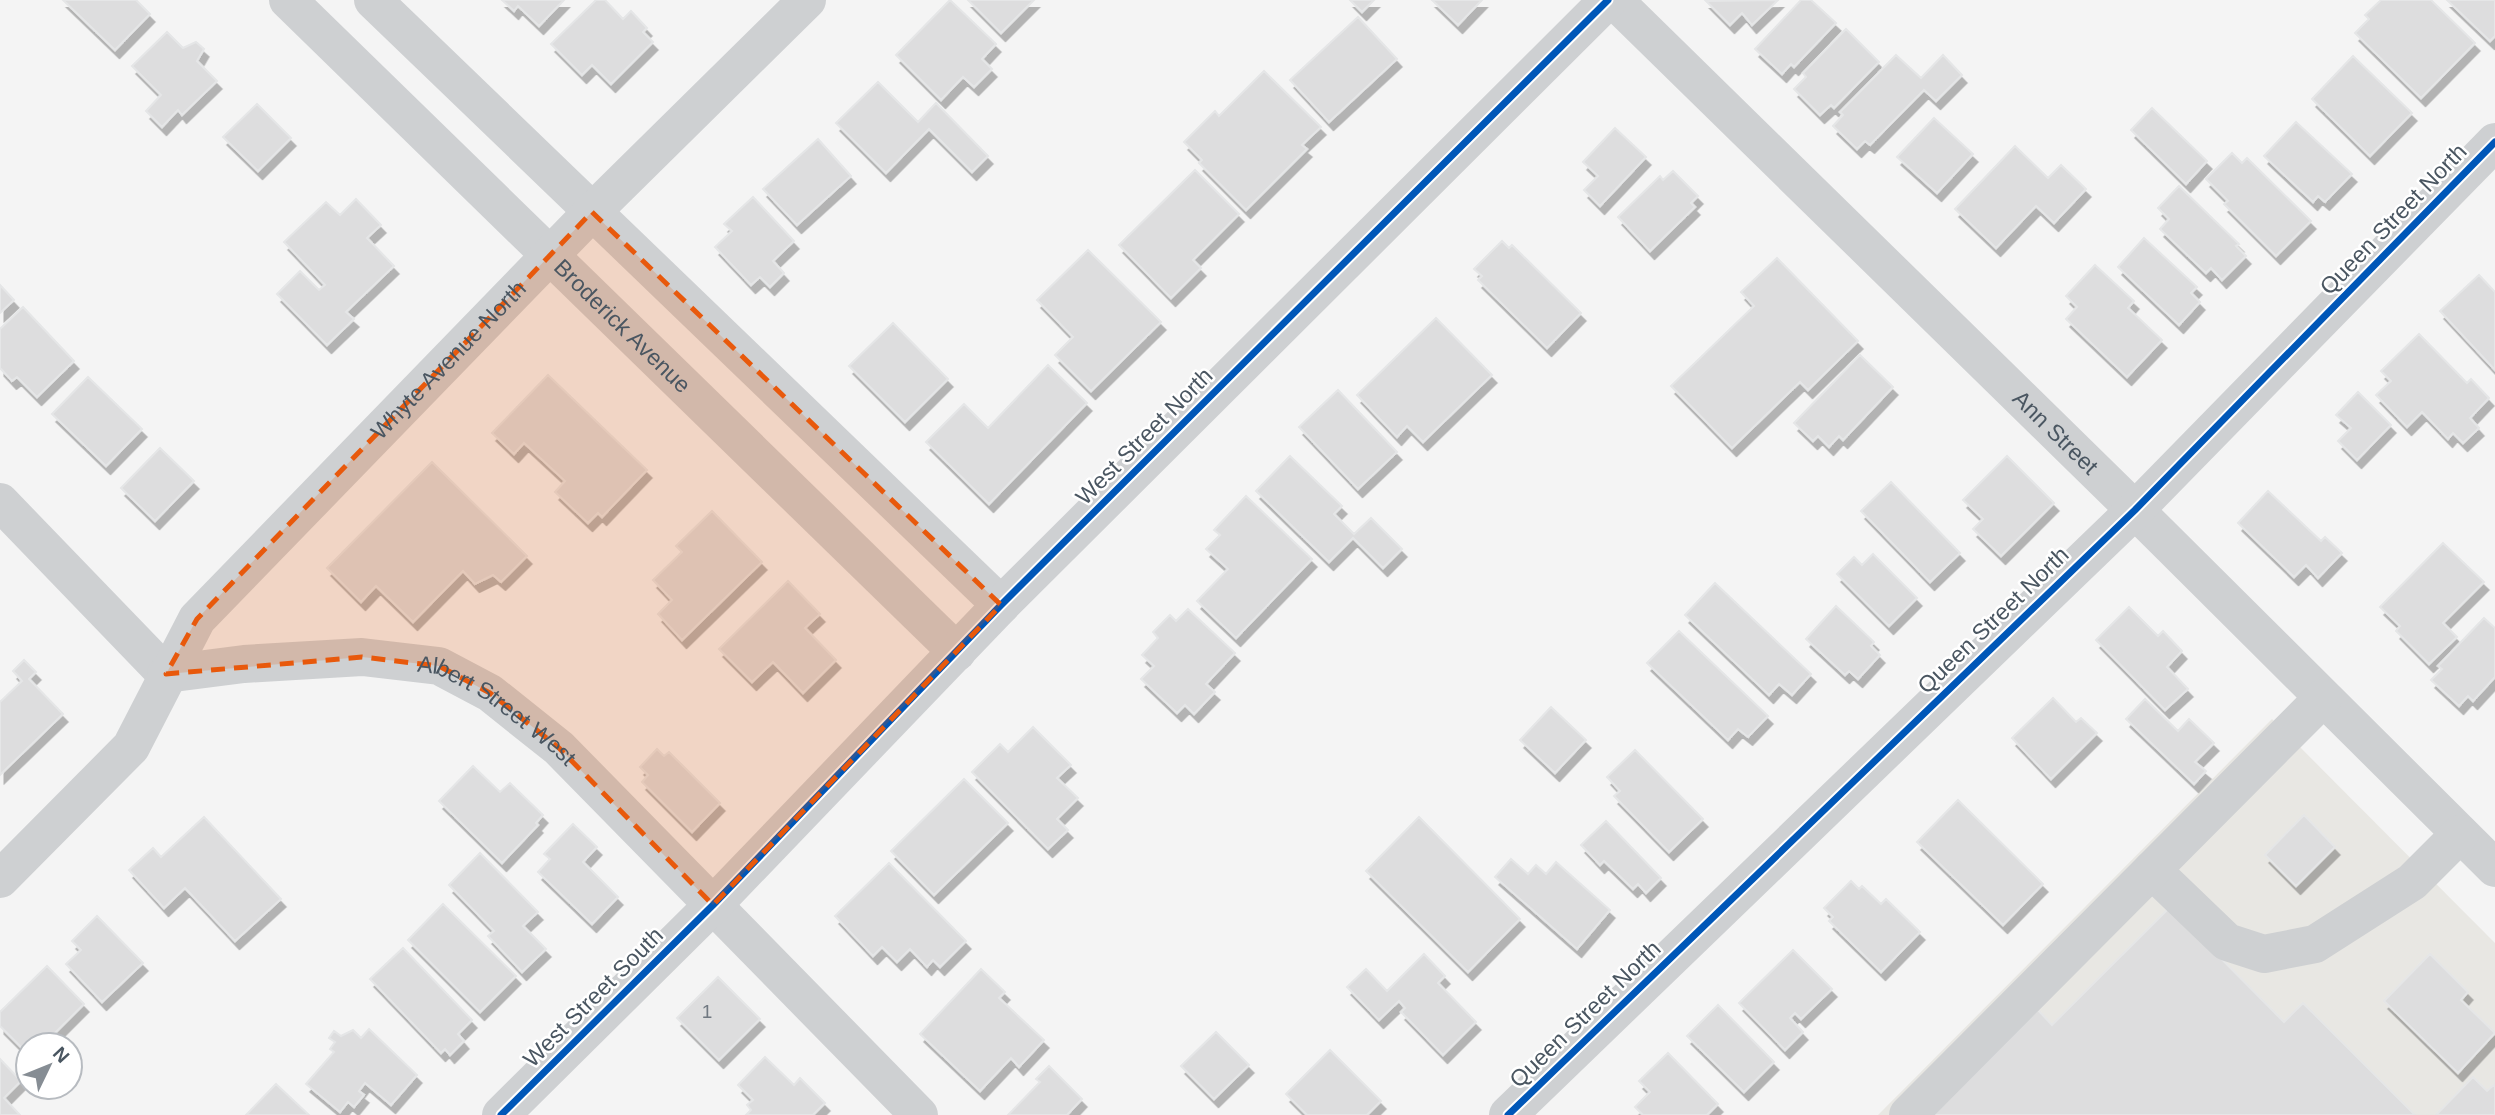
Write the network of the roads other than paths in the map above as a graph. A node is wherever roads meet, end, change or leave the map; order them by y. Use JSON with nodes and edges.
{"nodes":[{"id":1,"x":288,"y":0,"type":"edge"},
{"id":2,"x":373,"y":0,"type":"edge"},
{"id":3,"x":807,"y":0,"type":"edge"},
{"id":4,"x":1608,"y":0,"type":"edge"},
{"id":5,"x":1614,"y":0,"type":"edge"},
{"id":6,"x":2495,"y":142,"type":"edge"},
{"id":7,"x":593,"y":212,"type":"junction"},
{"id":8,"x":550,"y":257,"type":"junction"},
{"id":9,"x":0,"y":502,"type":"edge"},
{"id":10,"x":2135,"y":510,"type":"junction"},
{"id":11,"x":1001,"y":605,"type":"junction"},
{"id":12,"x":957,"y":652,"type":"junction"},
{"id":13,"x":166,"y":674,"type":"junction"},
{"id":14,"x":2323,"y":698,"type":"junction"},
{"id":15,"x":2460,"y":834,"type":"junction"},
{"id":16,"x":2495,"y":868,"type":"edge"},
{"id":17,"x":2152,"y":870,"type":"junction"},
{"id":18,"x":0,"y":879,"type":"edge"},
{"id":19,"x":713,"y":905,"type":"junction"},
{"id":20,"x":501,"y":1115,"type":"edge"},
{"id":21,"x":919,"y":1115,"type":"edge"},
{"id":22,"x":1508,"y":1115,"type":"edge"},
{"id":23,"x":1908,"y":1115,"type":"edge"}],
"edges":[{"from":1,"to":8,"type":"street","name":"Broderick Avenue"},
{"from":2,"to":7,"type":"street"},
{"from":3,"to":7,"type":"street","name":"Whyte Avenue North"},
{"from":4,"to":11,"type":"street","name":"West Street North"},
{"from":5,"to":10,"type":"street","name":"Ann Street"},
{"from":6,"to":10,"type":"street","name":"Queen Street North"},
{"from":7,"to":8,"type":"street","name":"Whyte Avenue North"},
{"from":7,"to":11,"type":"street"},
{"from":8,"to":12,"type":"street","name":"Broderick Avenue"},
{"from":8,"to":13,"type":"street","name":"Whyte Avenue North"},
{"from":9,"to":13,"type":"street"},
{"from":10,"to":14,"type":"street","name":"Ann Street"},
{"from":10,"to":22,"type":"street","name":"Queen Street North"},
{"from":11,"to":12,"type":"street","name":"West Street North"},
{"from":12,"to":19,"type":"street","name":"West Street North"},
{"from":13,"to":18,"type":"street","name":"Whyte Avenue North"},
{"from":13,"to":19,"type":"street","name":"Albert Street West"},
{"from":14,"to":15,"type":"street","name":"Ann Street"},
{"from":14,"to":17,"type":"street"},
{"from":15,"to":16,"type":"street","name":"Ann Street"},
{"from":15,"to":17,"type":"street"},
{"from":17,"to":23,"type":"street"},
{"from":19,"to":20,"type":"street","name":"West Street South"},
{"from":19,"to":21,"type":"street","name":"Albert Street West"}]}
